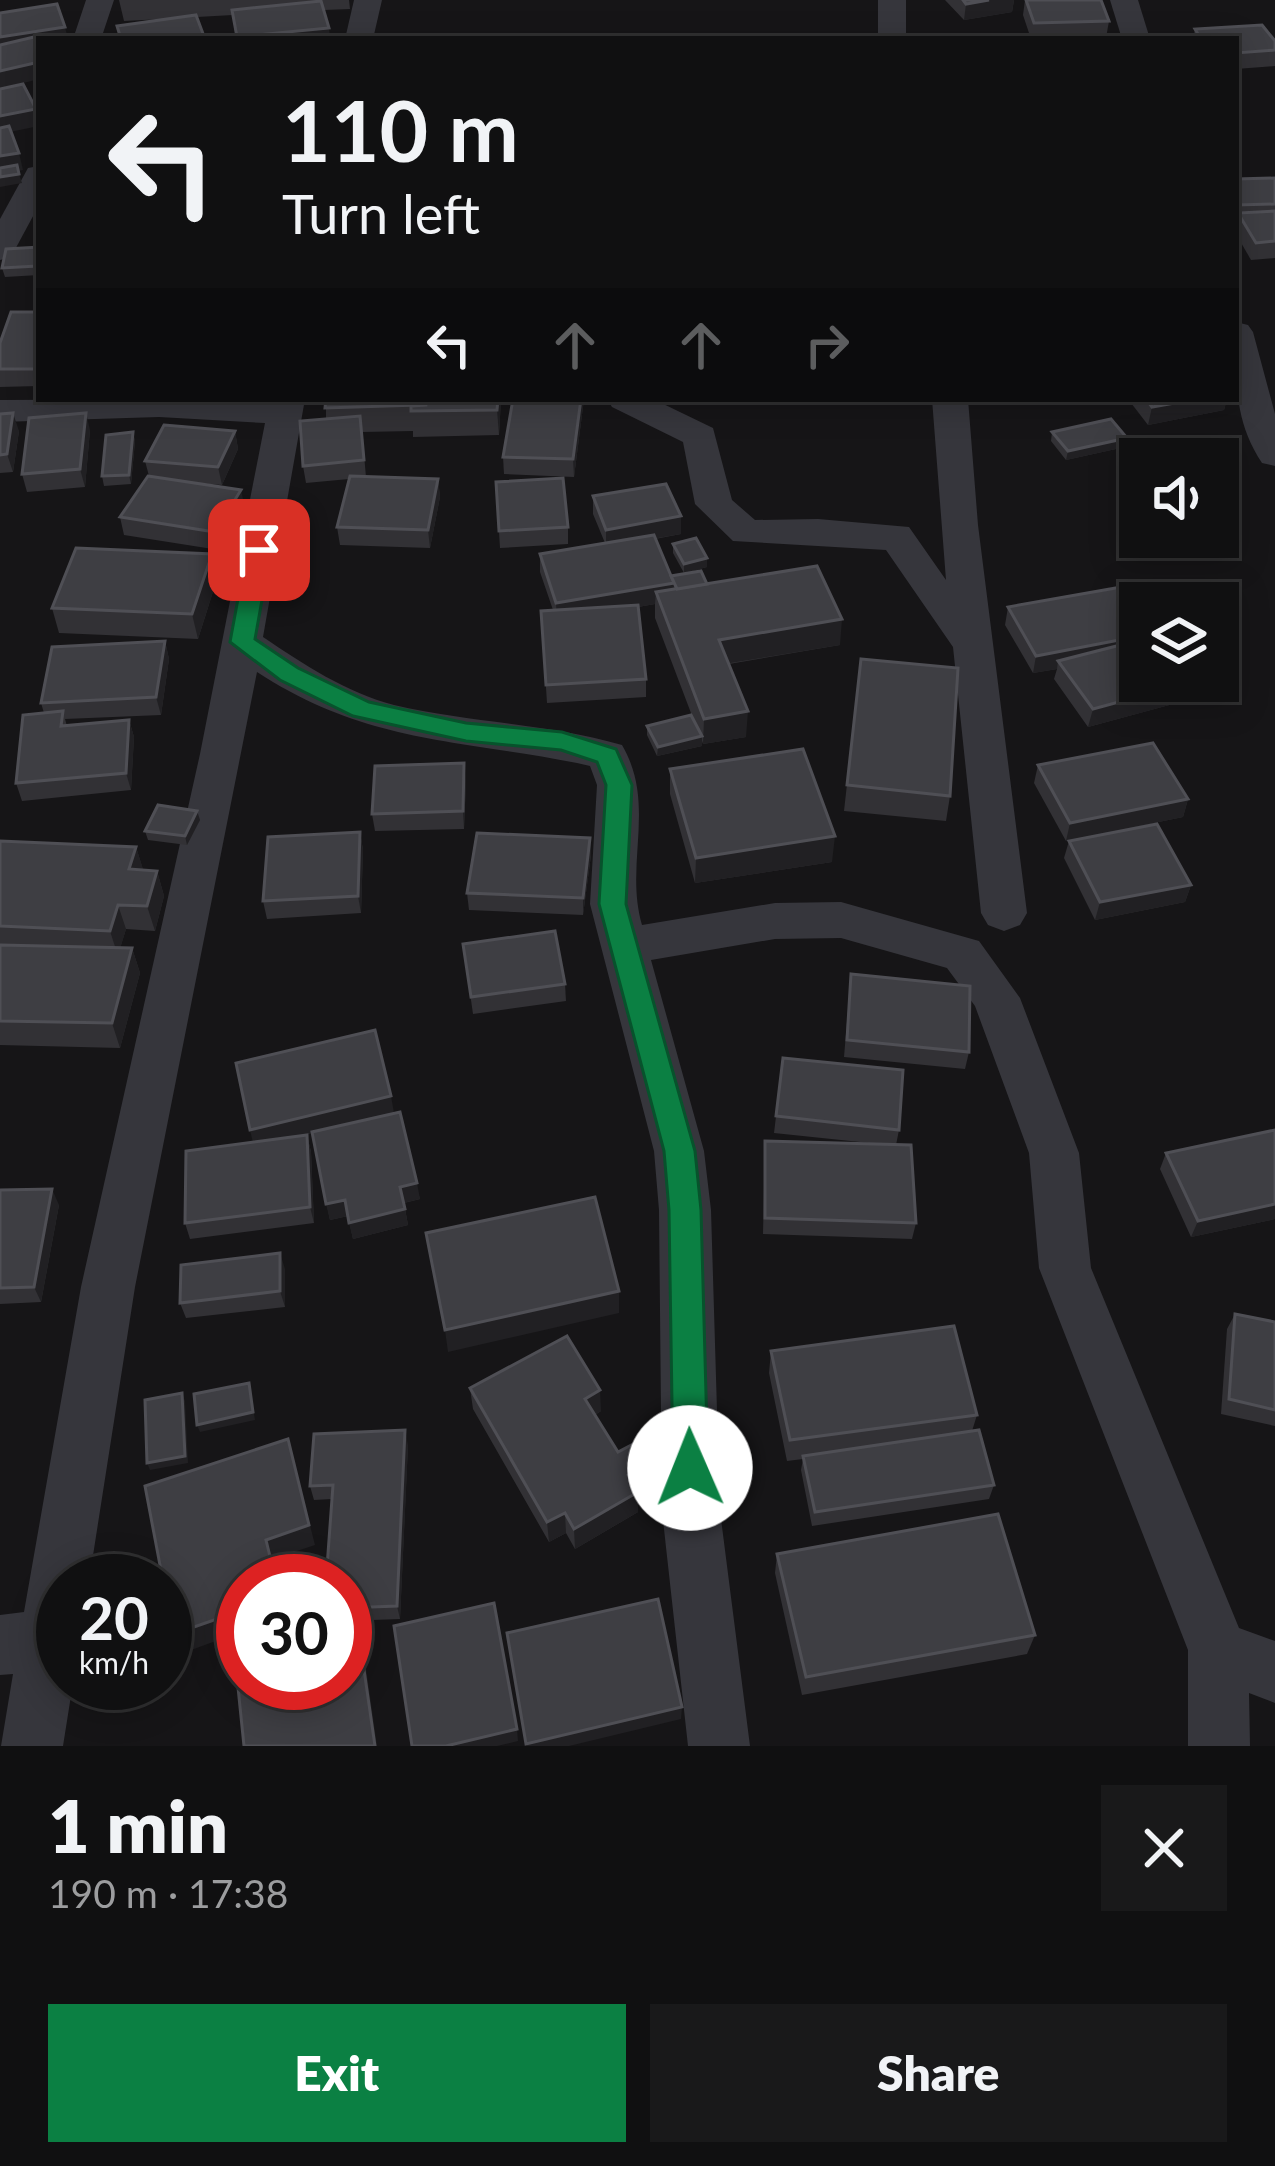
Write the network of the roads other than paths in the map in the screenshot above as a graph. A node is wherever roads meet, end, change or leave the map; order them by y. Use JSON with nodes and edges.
{"nodes":[{"id":1,"x":100,"y":0,"type":"edge"},
{"id":2,"x":368,"y":0,"type":"edge"},
{"id":3,"x":892,"y":0,"type":"edge"},
{"id":4,"x":1124,"y":0,"type":"edge"},
{"id":5,"x":88,"y":36,"type":"edge"},
{"id":6,"x":360,"y":36,"type":"edge"},
{"id":7,"x":892,"y":36,"type":"edge"},
{"id":8,"x":1135,"y":36,"type":"edge"},
{"id":9,"x":36,"y":182,"type":"edge"},
{"id":10,"x":0,"y":250,"type":"edge"},
{"id":11,"x":1239,"y":344,"type":"edge"},
{"id":12,"x":631,"y":402,"type":"edge"},
{"id":13,"x":950,"y":402,"type":"edge"},
{"id":14,"x":286,"y":406,"type":"edge"},
{"id":15,"x":0,"y":411,"type":"edge"},
{"id":16,"x":1275,"y":455,"type":"edge"},
{"id":17,"x":957,"y":490,"type":"junction"},
{"id":18,"x":896,"y":536,"type":"junction"},
{"id":19,"x":242,"y":642,"type":"junction"},
{"id":20,"x":974,"y":644,"type":"junction"},
{"id":21,"x":1004,"y":913,"type":"dead end"},
{"id":22,"x":621,"y":947,"type":"junction"},
{"id":23,"x":26,"y":1642,"type":"edge"},
{"id":24,"x":1218,"y":1650,"type":"junction"},
{"id":25,"x":1275,"y":1672,"type":"edge"},
{"id":26,"x":32,"y":1746,"type":"edge"},
{"id":27,"x":718,"y":1746,"type":"edge"},
{"id":28,"x":1219,"y":1746,"type":"edge"}],
"edges":[{"from":1,"to":5,"type":"street"},
{"from":2,"to":6,"type":"street"},
{"from":3,"to":7,"type":"street"},
{"from":4,"to":8,"type":"street"},
{"from":9,"to":10,"type":"street"},
{"from":11,"to":16,"type":"street"},
{"from":12,"to":18,"type":"street"},
{"from":13,"to":17,"type":"street"},
{"from":14,"to":15,"type":"street"},
{"from":14,"to":19,"type":"street"},
{"from":17,"to":18,"type":"street"},
{"from":17,"to":20,"type":"street"},
{"from":18,"to":20,"type":"street"},
{"from":19,"to":22,"type":"street"},
{"from":19,"to":23,"type":"street"},
{"from":20,"to":21,"type":"street"},
{"from":22,"to":24,"type":"street"},
{"from":22,"to":27,"type":"street"},
{"from":23,"to":26,"type":"street"},
{"from":24,"to":25,"type":"street"},
{"from":24,"to":28,"type":"street"}]}
